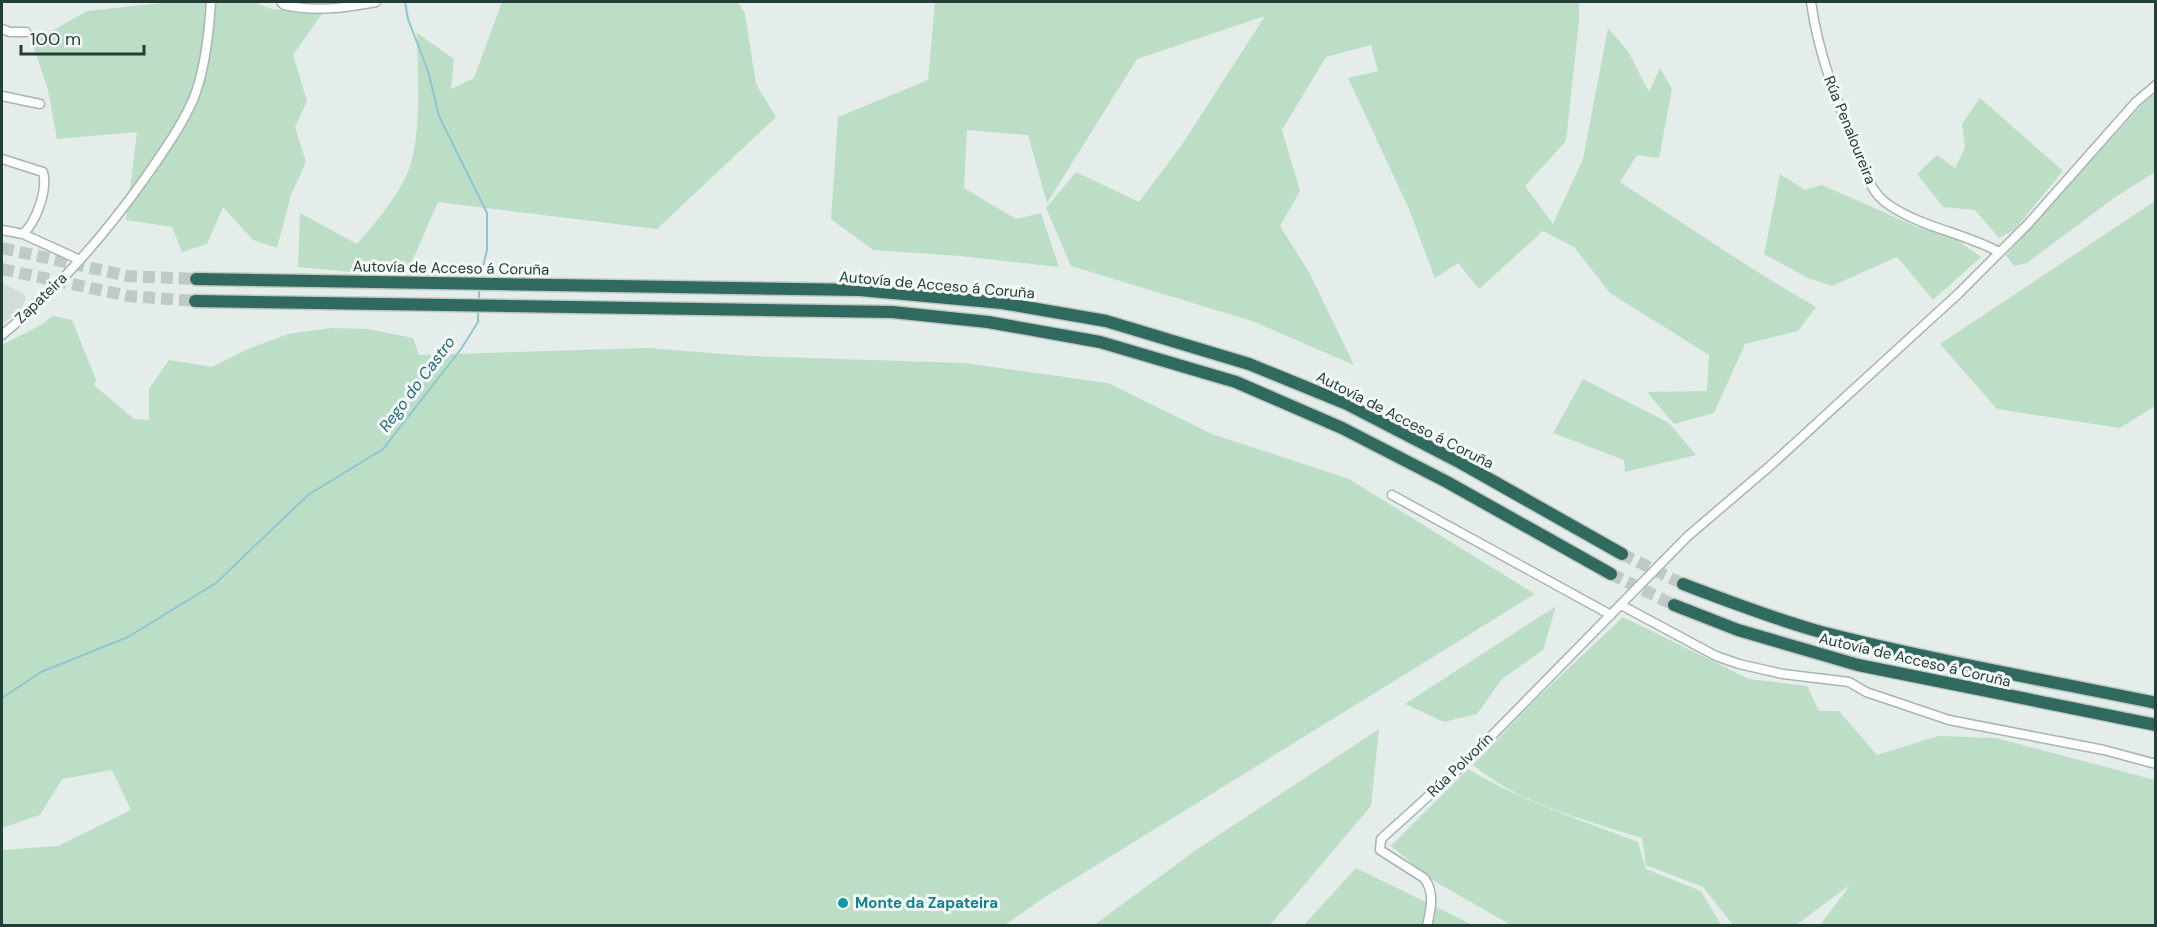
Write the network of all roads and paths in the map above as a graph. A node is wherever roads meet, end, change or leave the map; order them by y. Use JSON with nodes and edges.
{"nodes":[{"id":1,"x":211,"y":2,"type":"edge"},
{"id":2,"x":281,"y":2,"type":"edge"},
{"id":3,"x":376,"y":2,"type":"edge"},
{"id":4,"x":1811,"y":2,"type":"edge"},
{"id":5,"x":2,"y":29,"type":"edge"},
{"id":6,"x":26,"y":32,"type":"dead end"},
{"id":7,"x":2156,"y":85,"type":"edge"},
{"id":8,"x":2,"y":96,"type":"edge"},
{"id":9,"x":40,"y":104,"type":"dead end"},
{"id":10,"x":2,"y":159,"type":"edge"},
{"id":11,"x":2,"y":230,"type":"edge"},
{"id":12,"x":23,"y":234,"type":"junction"},
{"id":13,"x":1999,"y":252,"type":"junction"},
{"id":14,"x":80,"y":260,"type":"junction"},
{"id":15,"x":196,"y":279,"type":"tunnel mouth"},
{"id":16,"x":195,"y":301,"type":"tunnel mouth"},
{"id":17,"x":2,"y":335,"type":"edge"},
{"id":18,"x":1392,"y":495,"type":"dead end"},
{"id":19,"x":1622,"y":554,"type":"tunnel mouth"},
{"id":20,"x":1611,"y":574,"type":"tunnel mouth"},
{"id":21,"x":1683,"y":584,"type":"tunnel mouth"},
{"id":22,"x":1674,"y":605,"type":"tunnel mouth"},
{"id":23,"x":1616,"y":610,"type":"junction"},
{"id":24,"x":2156,"y":703,"type":"edge"},
{"id":25,"x":2156,"y":725,"type":"edge"},
{"id":26,"x":2156,"y":764,"type":"edge"},
{"id":27,"x":1427,"y":926,"type":"edge"}],
"edges":[{"from":1,"to":14,"type":"street","name":"Zapateira"},
{"from":2,"to":3,"type":"street"},
{"from":4,"to":13,"type":"street","name":"Rúa Penaloureira"},
{"from":5,"to":6,"type":"street"},
{"from":7,"to":13,"type":"street"},
{"from":8,"to":9,"type":"street"},
{"from":10,"to":12,"type":"street"},
{"from":11,"to":12,"type":"street"},
{"from":12,"to":14,"type":"street"},
{"from":13,"to":23,"type":"street"},
{"from":14,"to":17,"type":"street","name":"Zapateira"},
{"from":15,"to":19,"type":"highway","name":"Autovía de Acceso á Coruña"},
{"from":16,"to":20,"type":"highway","name":"Autovía de Acceso á Coruña"},
{"from":18,"to":23,"type":"street"},
{"from":21,"to":24,"type":"highway","name":"Autovía de Acceso á Coruña"},
{"from":22,"to":25,"type":"highway","name":"Autovía de Acceso á Coruña"},
{"from":23,"to":26,"type":"street"},
{"from":23,"to":27,"type":"street","name":"Rúa Polvorín"}]}
